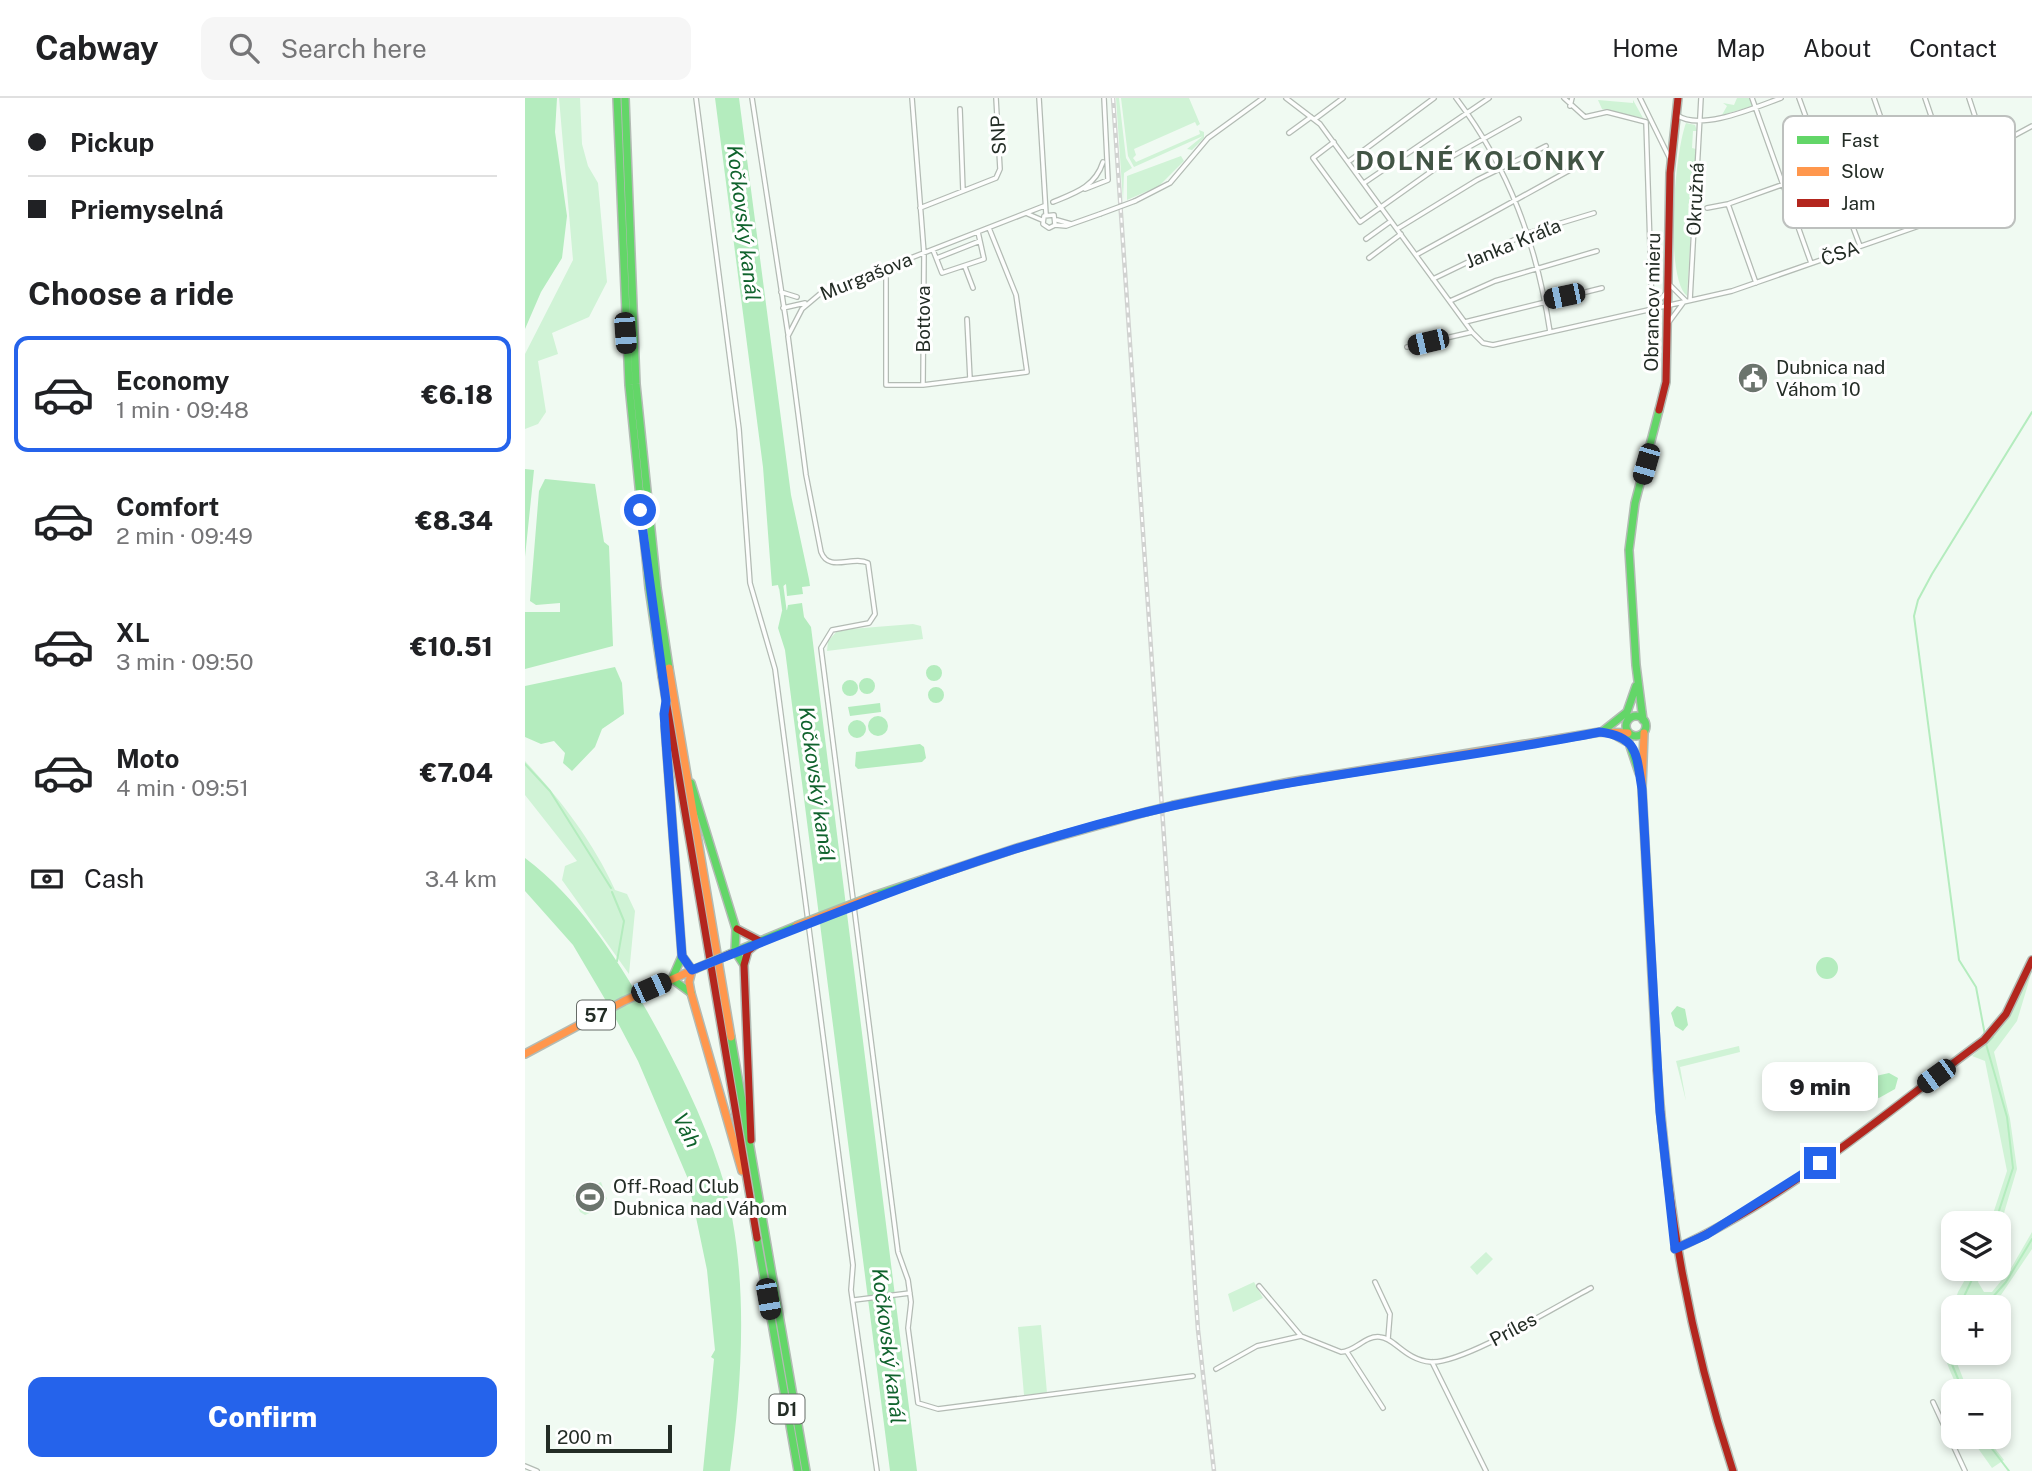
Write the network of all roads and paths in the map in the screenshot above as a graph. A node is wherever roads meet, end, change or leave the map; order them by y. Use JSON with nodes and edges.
{"nodes":[{"id":1,"x":617,"y":98,"type":"edge"},
{"id":2,"x":625,"y":98,"type":"edge"},
{"id":3,"x":697,"y":98,"type":"edge"},
{"id":4,"x":752,"y":98,"type":"edge"},
{"id":5,"x":912,"y":98,"type":"edge"},
{"id":6,"x":996,"y":98,"type":"edge"},
{"id":7,"x":1039,"y":98,"type":"edge"},
{"id":8,"x":1104,"y":98,"type":"edge"},
{"id":9,"x":1263,"y":98,"type":"edge"},
{"id":10,"x":1286,"y":98,"type":"edge"},
{"id":11,"x":1343,"y":98,"type":"edge"},
{"id":12,"x":1434,"y":98,"type":"edge"},
{"id":13,"x":1456,"y":98,"type":"edge"},
{"id":14,"x":1489,"y":98,"type":"edge"},
{"id":15,"x":1564,"y":98,"type":"edge"},
{"id":16,"x":1572,"y":98,"type":"edge"},
{"id":17,"x":1640,"y":98,"type":"edge"},
{"id":18,"x":1678,"y":98,"type":"edge"},
{"id":19,"x":1701,"y":98,"type":"edge"},
{"id":20,"x":1752,"y":98,"type":"edge"},
{"id":21,"x":1781,"y":98,"type":"edge"},
{"id":22,"x":1799,"y":98,"type":"edge"},
{"id":23,"x":1874,"y":98,"type":"edge"},
{"id":24,"x":1924,"y":98,"type":"edge"},
{"id":25,"x":1969,"y":98,"type":"edge"},
{"id":26,"x":1570,"y":106,"type":"junction"},
{"id":27,"x":1755,"y":107,"type":"junction"},
{"id":28,"x":960,"y":109,"type":"dead end"},
{"id":29,"x":1467,"y":113,"type":"junction"},
{"id":30,"x":1676,"y":114,"type":"junction"},
{"id":31,"x":1806,"y":116,"type":"edge"},
{"id":32,"x":1880,"y":116,"type":"edge"},
{"id":33,"x":1931,"y":116,"type":"edge"},
{"id":34,"x":1975,"y":116,"type":"edge"},
{"id":35,"x":1313,"y":118,"type":"junction"},
{"id":36,"x":1519,"y":119,"type":"dead end"},
{"id":37,"x":1648,"y":120,"type":"junction"},
{"id":38,"x":1699,"y":121,"type":"junction"},
{"id":39,"x":2032,"y":125,"type":"edge"},
{"id":40,"x":1289,"y":133,"type":"dead end"},
{"id":41,"x":2015,"y":133,"type":"edge"},
{"id":42,"x":1485,"y":138,"type":"junction"},
{"id":43,"x":1334,"y":142,"type":"junction"},
{"id":44,"x":1546,"y":146,"type":"dead end"},
{"id":45,"x":1671,"y":160,"type":"junction"},
{"id":46,"x":1103,"y":162,"type":"dead end"},
{"id":47,"x":1348,"y":162,"type":"junction"},
{"id":48,"x":1501,"y":168,"type":"junction"},
{"id":49,"x":1570,"y":170,"type":"dead end"},
{"id":50,"x":1783,"y":182,"type":"edge"},
{"id":51,"x":1364,"y":183,"type":"junction"},
{"id":52,"x":1783,"y":185,"type":"edge"},
{"id":53,"x":1085,"y":189,"type":"junction"},
{"id":54,"x":963,"y":191,"type":"junction"},
{"id":55,"x":1515,"y":198,"type":"junction"},
{"id":56,"x":1045,"y":199,"type":"junction"},
{"id":57,"x":1053,"y":202,"type":"dead end"},
{"id":58,"x":1728,"y":204,"type":"junction"},
{"id":59,"x":1044,"y":206,"type":"junction"},
{"id":60,"x":1381,"y":207,"type":"junction"},
{"id":61,"x":920,"y":208,"type":"junction"},
{"id":62,"x":1707,"y":208,"type":"dead end"},
{"id":63,"x":1037,"y":211,"type":"junction"},
{"id":64,"x":1594,"y":213,"type":"dead end"},
{"id":65,"x":1022,"y":215,"type":"junction"},
{"id":66,"x":1046,"y":216,"type":"junction"},
{"id":67,"x":1391,"y":220,"type":"junction"},
{"id":68,"x":1056,"y":223,"type":"junction"},
{"id":69,"x":989,"y":228,"type":"junction"},
{"id":70,"x":1799,"y":228,"type":"edge"},
{"id":71,"x":1853,"y":228,"type":"edge"},
{"id":72,"x":1911,"y":228,"type":"edge"},
{"id":73,"x":1397,"y":229,"type":"junction"},
{"id":74,"x":978,"y":233,"type":"junction"},
{"id":75,"x":1528,"y":233,"type":"junction"},
{"id":76,"x":1401,"y":234,"type":"junction"},
{"id":77,"x":1366,"y":239,"type":"dead end"},
{"id":78,"x":980,"y":241,"type":"junction"},
{"id":79,"x":1860,"y":246,"type":"junction"},
{"id":80,"x":933,"y":250,"type":"junction"},
{"id":81,"x":1597,"y":251,"type":"dead end"},
{"id":82,"x":924,"y":253,"type":"junction"},
{"id":83,"x":1416,"y":256,"type":"junction"},
{"id":84,"x":936,"y":258,"type":"junction"},
{"id":85,"x":1369,"y":258,"type":"dead end"},
{"id":86,"x":1811,"y":263,"type":"junction"},
{"id":87,"x":965,"y":267,"type":"junction"},
{"id":88,"x":1538,"y":267,"type":"junction"},
{"id":89,"x":886,"y":268,"type":"junction"},
{"id":90,"x":1433,"y":279,"type":"junction"},
{"id":91,"x":1756,"y":283,"type":"junction"},
{"id":92,"x":1668,"y":287,"type":"junction"},
{"id":93,"x":973,"y":288,"type":"dead end"},
{"id":94,"x":1602,"y":288,"type":"dead end"},
{"id":95,"x":781,"y":292,"type":"junction"},
{"id":96,"x":797,"y":298,"type":"dead end"},
{"id":97,"x":1545,"y":300,"type":"junction"},
{"id":98,"x":1688,"y":300,"type":"junction"},
{"id":99,"x":1450,"y":301,"type":"junction"},
{"id":100,"x":808,"y":302,"type":"junction"},
{"id":101,"x":1668,"y":304,"type":"junction"},
{"id":102,"x":783,"y":308,"type":"junction"},
{"id":103,"x":1652,"y":308,"type":"junction"},
{"id":104,"x":967,"y":319,"type":"dead end"},
{"id":105,"x":1465,"y":322,"type":"junction"},
{"id":106,"x":1668,"y":323,"type":"junction"},
{"id":107,"x":1472,"y":332,"type":"junction"},
{"id":108,"x":1550,"y":332,"type":"junction"},
{"id":109,"x":788,"y":337,"type":"junction"},
{"id":110,"x":1407,"y":347,"type":"dead end"},
{"id":111,"x":970,"y":379,"type":"junction"},
{"id":112,"x":923,"y":385,"type":"junction"},
{"id":113,"x":1637,"y":680,"type":"junction"},
{"id":114,"x":1638,"y":691,"type":"junction"},
{"id":115,"x":666,"y":701,"type":"junction"},
{"id":116,"x":1630,"y":719,"type":"junction"},
{"id":117,"x":1643,"y":720,"type":"junction"},
{"id":118,"x":1600,"y":732,"type":"junction"},
{"id":119,"x":1644,"y":733,"type":"junction"},
{"id":120,"x":1630,"y":734,"type":"junction"},
{"id":121,"x":681,"y":748,"type":"junction"},
{"id":122,"x":1642,"y":763,"type":"junction"},
{"id":123,"x":1642,"y":789,"type":"junction"},
{"id":124,"x":736,"y":929,"type":"junction"},
{"id":125,"x":760,"y":941,"type":"junction"},
{"id":126,"x":734,"y":952,"type":"junction"},
{"id":127,"x":682,"y":956,"type":"junction"},
{"id":128,"x":2032,"y":960,"type":"edge"},
{"id":129,"x":744,"y":965,"type":"junction"},
{"id":130,"x":694,"y":970,"type":"junction"},
{"id":131,"x":670,"y":980,"type":"junction"},
{"id":132,"x":691,"y":993,"type":"junction"},
{"id":133,"x":525,"y":1054,"type":"edge"},
{"id":134,"x":750,"y":1148,"type":"junction"},
{"id":135,"x":752,"y":1204,"type":"junction"},
{"id":136,"x":1675,"y":1249,"type":"junction"},
{"id":137,"x":1375,"y":1282,"type":"dead end"},
{"id":138,"x":1258,"y":1286,"type":"dead end"},
{"id":139,"x":1591,"y":1288,"type":"dead end"},
{"id":140,"x":910,"y":1293,"type":"junction"},
{"id":141,"x":854,"y":1300,"type":"junction"},
{"id":142,"x":1301,"y":1336,"type":"junction"},
{"id":143,"x":1388,"y":1339,"type":"junction"},
{"id":144,"x":1347,"y":1352,"type":"junction"},
{"id":145,"x":1432,"y":1362,"type":"junction"},
{"id":146,"x":1216,"y":1369,"type":"dead end"},
{"id":147,"x":1193,"y":1376,"type":"dead end"},
{"id":148,"x":1933,"y":1402,"type":"dead end"},
{"id":149,"x":1383,"y":1408,"type":"dead end"},
{"id":150,"x":525,"y":1466,"type":"edge"},
{"id":151,"x":537,"y":1471,"type":"edge"},
{"id":152,"x":798,"y":1471,"type":"edge"},
{"id":153,"x":806,"y":1471,"type":"edge"},
{"id":154,"x":877,"y":1471,"type":"edge"},
{"id":155,"x":1486,"y":1471,"type":"edge"},
{"id":156,"x":1733,"y":1471,"type":"edge"},
{"id":157,"x":1965,"y":1471,"type":"edge"}],
"edges":[{"from":1,"to":115,"type":"main road","number":"D1"},
{"from":2,"to":121,"type":"main road","number":"D1"},
{"from":3,"to":141,"type":"street"},
{"from":4,"to":95,"type":"street"},
{"from":5,"to":61,"type":"street","name":"Bottova"},
{"from":6,"to":54,"type":"street","name":"SNP"},
{"from":7,"to":56,"type":"street"},
{"from":8,"to":53,"type":"street"},
{"from":9,"to":68,"type":"street","bridge":true},
{"from":10,"to":35,"type":"street"},
{"from":11,"to":35,"type":"street"},
{"from":12,"to":47,"type":"street"},
{"from":13,"to":29,"type":"street"},
{"from":14,"to":29,"type":"street"},
{"from":15,"to":26,"type":"street"},
{"from":16,"to":26,"type":"street"},
{"from":17,"to":37,"type":"street"},
{"from":18,"to":30,"type":"main road","name":"Obrancov mieru"},
{"from":19,"to":38,"type":"street","name":"Okružná"},
{"from":20,"to":27,"type":"street"},
{"from":21,"to":27,"type":"street"},
{"from":22,"to":31,"type":"street"},
{"from":23,"to":32,"type":"street"},
{"from":24,"to":33,"type":"street"},
{"from":25,"to":34,"type":"street"},
{"from":26,"to":37,"type":"street"},
{"from":27,"to":38,"type":"street"},
{"from":27,"to":50,"type":"street"},
{"from":28,"to":54,"type":"street","name":"SNP"},
{"from":29,"to":42,"type":"street"},
{"from":29,"to":51,"type":"street"},
{"from":30,"to":38,"type":"street"},
{"from":30,"to":45,"type":"main road","name":"Obrancov mieru"},
{"from":35,"to":40,"type":"street"},
{"from":35,"to":43,"type":"street"},
{"from":36,"to":42,"type":"street"},
{"from":37,"to":45,"type":"street"},
{"from":37,"to":103,"type":"street"},
{"from":38,"to":98,"type":"street","name":"Okružná"},
{"from":39,"to":41,"type":"street"},
{"from":42,"to":48,"type":"street"},
{"from":42,"to":60,"type":"street"},
{"from":43,"to":47,"type":"street"},
{"from":43,"to":60,"type":"street"},
{"from":44,"to":48,"type":"street"},
{"from":45,"to":92,"type":"main road","name":"Obrancov mieru"},
{"from":46,"to":53,"type":"street"},
{"from":47,"to":51,"type":"street"},
{"from":48,"to":55,"type":"street"},
{"from":48,"to":73,"type":"street"},
{"from":49,"to":55,"type":"street"},
{"from":51,"to":60,"type":"street"},
{"from":52,"to":58,"type":"street"},
{"from":53,"to":57,"type":"street"},
{"from":54,"to":61,"type":"street","name":"SNP"},
{"from":55,"to":75,"type":"street"},
{"from":55,"to":83,"type":"street"},
{"from":56,"to":59,"type":"street"},
{"from":56,"to":66,"type":"street"},
{"from":58,"to":62,"type":"street"},
{"from":58,"to":91,"type":"street"},
{"from":59,"to":63,"type":"street","name":"Murgašova"},
{"from":59,"to":66,"type":"street"},
{"from":60,"to":67,"type":"street"},
{"from":61,"to":82,"type":"street","name":"Bottova"},
{"from":63,"to":65,"type":"street","name":"Murgašova"},
{"from":63,"to":66,"type":"street"},
{"from":64,"to":75,"type":"street","name":"Janka Kráľa"},
{"from":65,"to":66,"type":"street"},
{"from":65,"to":69,"type":"street","name":"Murgašova"},
{"from":66,"to":68,"type":"street"},
{"from":66,"to":68,"type":"street"},
{"from":67,"to":73,"type":"street"},
{"from":67,"to":77,"type":"street"},
{"from":69,"to":74,"type":"street","name":"Murgašova"},
{"from":69,"to":111,"type":"street"},
{"from":70,"to":86,"type":"street"},
{"from":71,"to":79,"type":"street"},
{"from":72,"to":79,"type":"street","name":"ČSA"},
{"from":73,"to":76,"type":"street"},
{"from":74,"to":78,"type":"street"},
{"from":74,"to":80,"type":"street","name":"Murgašova"},
{"from":75,"to":88,"type":"street"},
{"from":75,"to":90,"type":"street","name":"Janka Kráľa"},
{"from":76,"to":83,"type":"street"},
{"from":76,"to":85,"type":"street"},
{"from":78,"to":84,"type":"street"},
{"from":78,"to":87,"type":"street"},
{"from":79,"to":86,"type":"street","name":"ČSA"},
{"from":80,"to":82,"type":"street","name":"Murgašova"},
{"from":80,"to":84,"type":"street"},
{"from":81,"to":88,"type":"street"},
{"from":82,"to":89,"type":"street","name":"Murgašova"},
{"from":82,"to":112,"type":"street","name":"Bottova"},
{"from":83,"to":90,"type":"street"},
{"from":84,"to":87,"type":"street"},
{"from":86,"to":91,"type":"street","name":"ČSA"},
{"from":87,"to":93,"type":"street"},
{"from":88,"to":97,"type":"street"},
{"from":88,"to":99,"type":"street"},
{"from":89,"to":100,"type":"street","name":"Murgašova"},
{"from":89,"to":112,"type":"street","name":"Bottova"},
{"from":90,"to":99,"type":"street"},
{"from":91,"to":98,"type":"street","name":"ČSA"},
{"from":92,"to":98,"type":"street"},
{"from":92,"to":101,"type":"main road","name":"Obrancov mieru"},
{"from":92,"to":103,"type":"street"},
{"from":94,"to":97,"type":"street"},
{"from":95,"to":96,"type":"street"},
{"from":95,"to":102,"type":"street"},
{"from":97,"to":105,"type":"street"},
{"from":97,"to":108,"type":"street"},
{"from":98,"to":101,"type":"street","name":"ČSA"},
{"from":98,"to":106,"type":"street"},
{"from":99,"to":105,"type":"street"},
{"from":100,"to":102,"type":"street"},
{"from":100,"to":109,"type":"street","name":"Murgašova"},
{"from":101,"to":103,"type":"street","name":"ČSA"},
{"from":101,"to":106,"type":"main road","name":"Obrancov mieru"},
{"from":102,"to":109,"type":"street"},
{"from":103,"to":108,"type":"street","name":"ČSA"},
{"from":104,"to":111,"type":"street"},
{"from":105,"to":107,"type":"street"},
{"from":106,"to":113,"type":"main road","name":"Obrancov mieru"},
{"from":107,"to":108,"type":"street","name":"ČSA"},
{"from":107,"to":110,"type":"street"},
{"from":109,"to":140,"type":"street"},
{"from":111,"to":112,"type":"street"},
{"from":113,"to":114,"type":"main road","name":"Obrancov mieru"},
{"from":113,"to":118,"type":"main road"},
{"from":114,"to":116,"type":"main road"},
{"from":114,"to":117,"type":"main road","name":"Obrancov mieru"},
{"from":115,"to":127,"type":"main road"},
{"from":115,"to":135,"type":"main road","number":"D1"},
{"from":116,"to":117,"type":"main road"},
{"from":116,"to":118,"type":"main road","number":"57"},
{"from":116,"to":120,"type":"main road"},
{"from":117,"to":119,"type":"main road","name":"Obrancov mieru"},
{"from":118,"to":120,"type":"main road","number":"57"},
{"from":118,"to":123,"type":"main road"},
{"from":118,"to":125,"type":"main road","number":"57","bridge":true},
{"from":119,"to":120,"type":"main road"},
{"from":119,"to":122,"type":"main road","name":"Obrancov mieru"},
{"from":120,"to":122,"type":"main road"},
{"from":121,"to":124,"type":"main road"},
{"from":121,"to":134,"type":"main road","number":"D1"},
{"from":122,"to":123,"type":"main road","name":"Obrancov mieru"},
{"from":123,"to":136,"type":"main road"},
{"from":124,"to":125,"type":"main road"},
{"from":124,"to":126,"type":"main road"},
{"from":125,"to":126,"type":"main road","number":"57"},
{"from":125,"to":129,"type":"main road"},
{"from":126,"to":129,"type":"main road"},
{"from":126,"to":130,"type":"main road","number":"57","bridge":true},
{"from":127,"to":130,"type":"main road"},
{"from":127,"to":131,"type":"main road"},
{"from":128,"to":136,"type":"main road"},
{"from":129,"to":134,"type":"main road"},
{"from":130,"to":131,"type":"main road","number":"57"},
{"from":130,"to":132,"type":"main road"},
{"from":131,"to":132,"type":"main road"},
{"from":131,"to":133,"type":"main road","number":"57"},
{"from":132,"to":135,"type":"main road"},
{"from":134,"to":153,"type":"main road","number":"D1"},
{"from":135,"to":152,"type":"main road","number":"D1"},
{"from":136,"to":156,"type":"main road"},
{"from":137,"to":143,"type":"street"},
{"from":138,"to":142,"type":"street"},
{"from":139,"to":145,"type":"street","name":"Príles"},
{"from":140,"to":141,"type":"street"},
{"from":140,"to":147,"type":"street"},
{"from":141,"to":154,"type":"street"},
{"from":142,"to":144,"type":"street"},
{"from":142,"to":146,"type":"street"},
{"from":143,"to":144,"type":"street"},
{"from":143,"to":145,"type":"street"},
{"from":144,"to":149,"type":"street"},
{"from":145,"to":155,"type":"street"},
{"from":148,"to":157,"type":"street"},
{"from":150,"to":151,"type":"street"}]}
